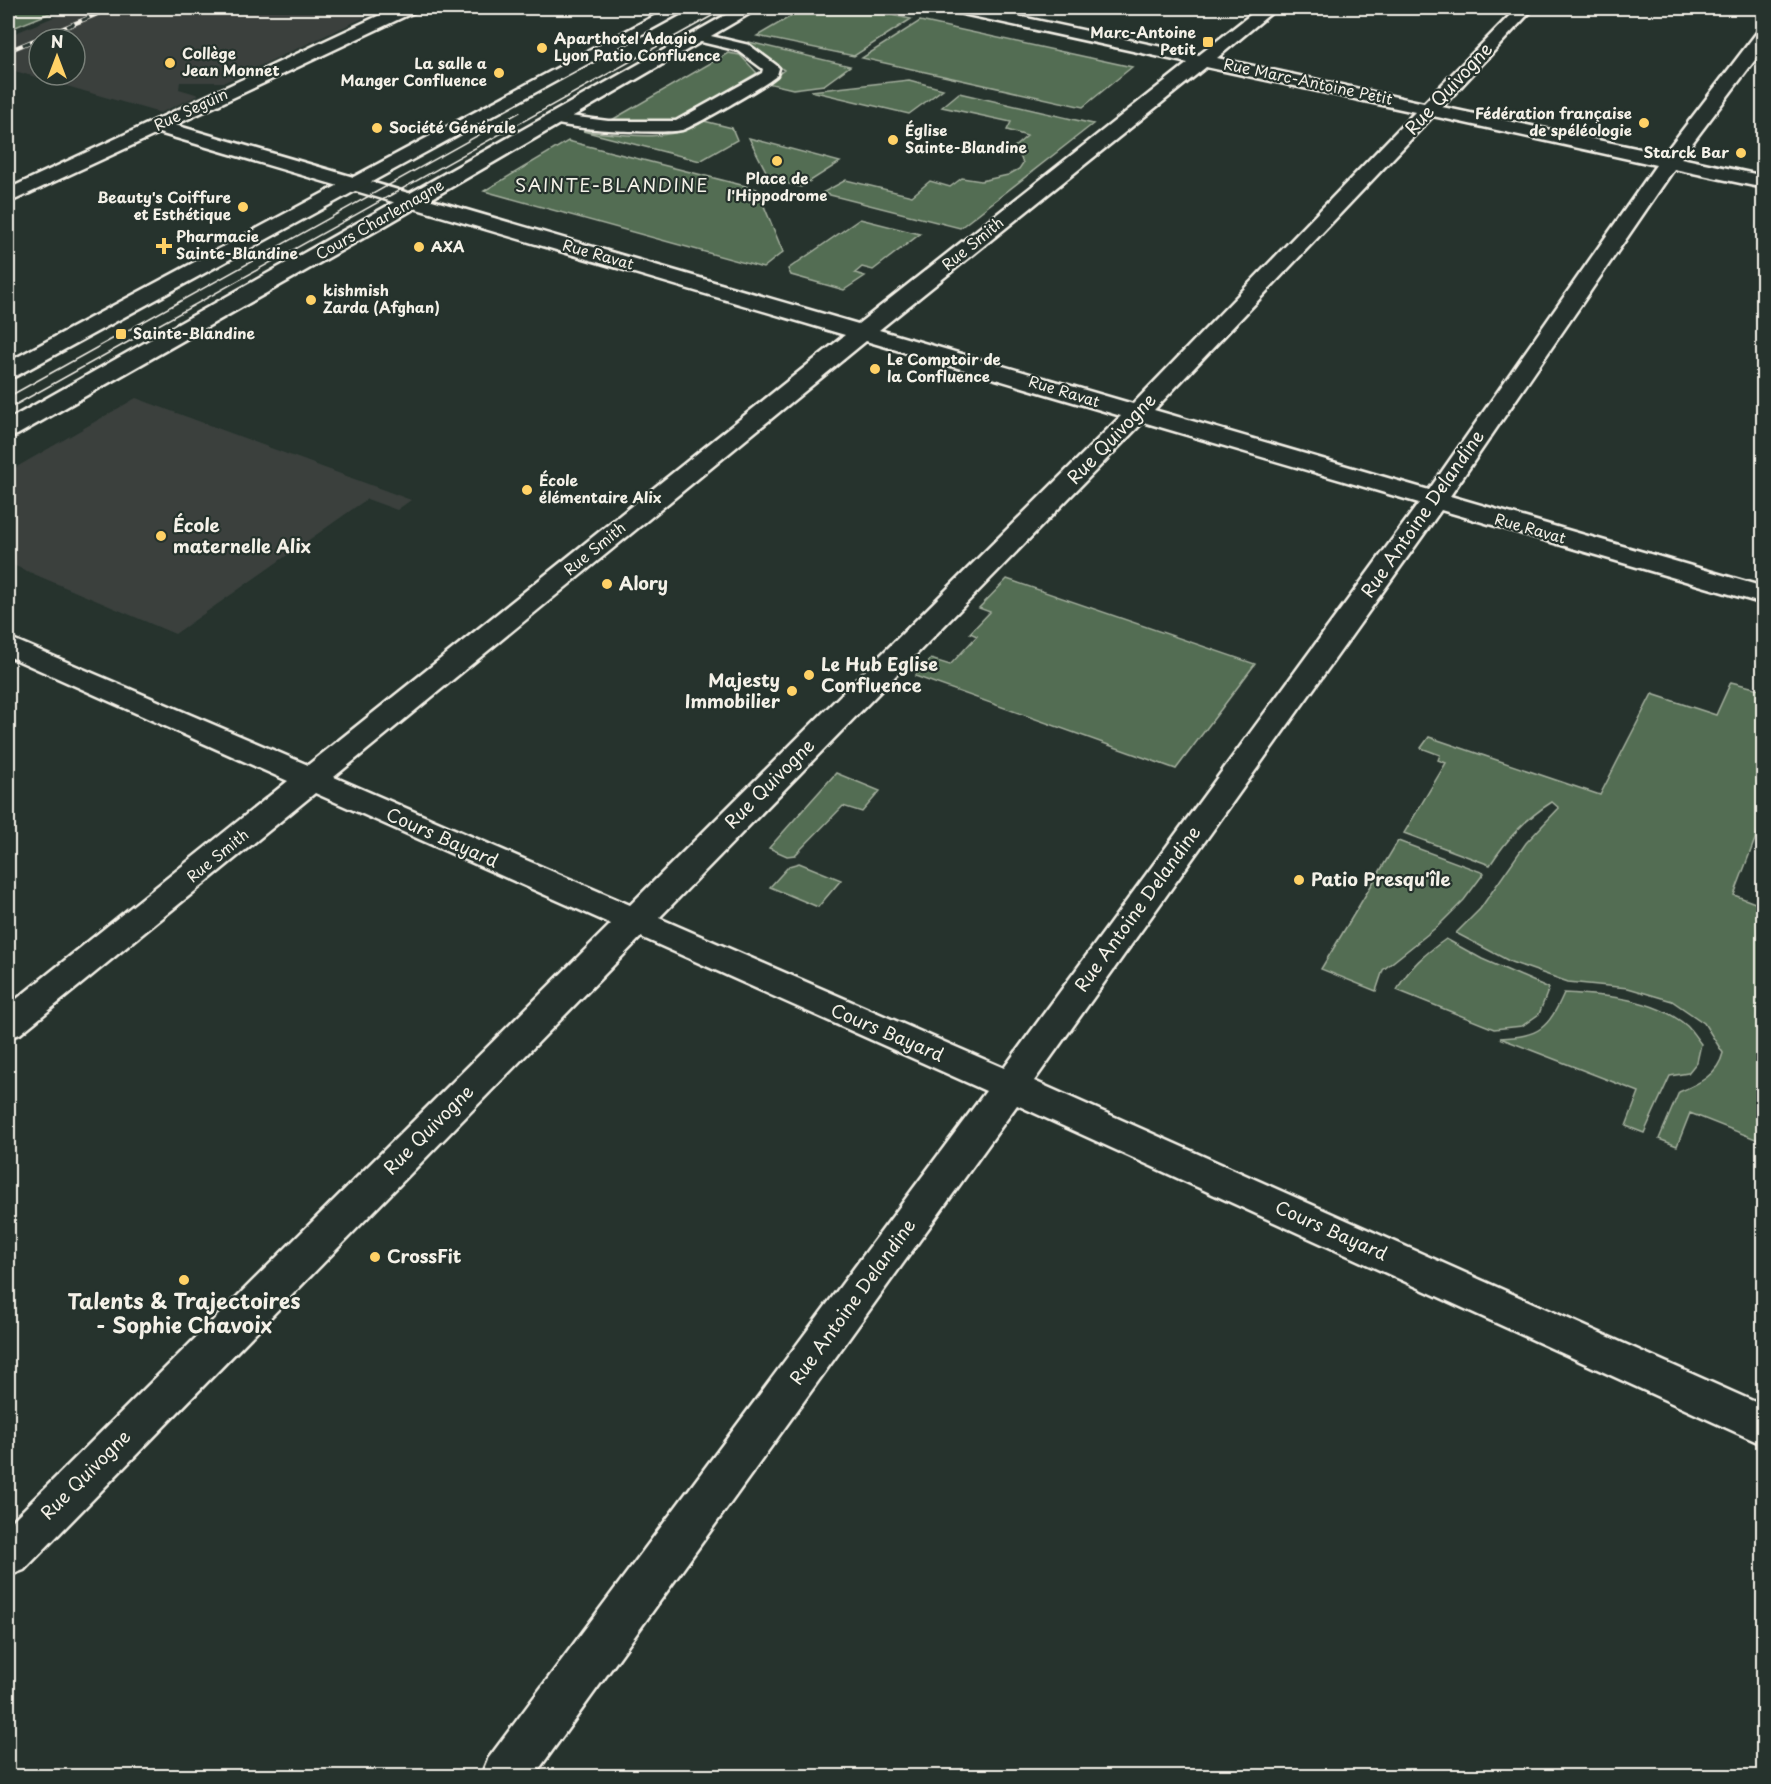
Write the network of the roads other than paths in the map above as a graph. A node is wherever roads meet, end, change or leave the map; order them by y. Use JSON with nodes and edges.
{"nodes":[{"id":1,"x":408,"y":8,"type":"edge"},
{"id":2,"x":681,"y":8,"type":"edge"},
{"id":3,"x":750,"y":8,"type":"edge"},
{"id":4,"x":958,"y":8,"type":"edge"},
{"id":5,"x":1269,"y":8,"type":"edge"},
{"id":6,"x":1526,"y":8,"type":"edge"},
{"id":7,"x":1764,"y":35,"type":"edge"},
{"id":8,"x":698,"y":37,"type":"junction"},
{"id":9,"x":1203,"y":60,"type":"junction"},
{"id":10,"x":1431,"y":109,"type":"junction"},
{"id":11,"x":554,"y":119,"type":"junction"},
{"id":12,"x":157,"y":126,"type":"junction"},
{"id":13,"x":1668,"y":162,"type":"junction"},
{"id":14,"x":1764,"y":182,"type":"edge"},
{"id":15,"x":353,"y":185,"type":"junction"},
{"id":16,"x":8,"y":197,"type":"edge"},
{"id":17,"x":412,"y":202,"type":"junction"},
{"id":18,"x":863,"y":332,"type":"junction"},
{"id":19,"x":8,"y":371,"type":"edge"},
{"id":20,"x":1137,"y":414,"type":"junction"},
{"id":21,"x":8,"y":430,"type":"edge"},
{"id":22,"x":1434,"y":501,"type":"junction"},
{"id":23,"x":1764,"y":596,"type":"edge"},
{"id":24,"x":8,"y":646,"type":"edge"},
{"id":25,"x":311,"y":780,"type":"junction"},
{"id":26,"x":634,"y":923,"type":"junction"},
{"id":27,"x":8,"y":1025,"type":"edge"},
{"id":28,"x":1010,"y":1087,"type":"junction"},
{"id":29,"x":1764,"y":1426,"type":"edge"},
{"id":30,"x":8,"y":1555,"type":"edge"},
{"id":31,"x":505,"y":1776,"type":"edge"}],
"edges":[{"from":1,"to":12,"type":"street","name":"Rue Seguin"},
{"from":2,"to":15,"type":"street"},
{"from":3,"to":8,"type":"street","name":"Cours Charlemagne"},
{"from":4,"to":9,"type":"street","name":"Rue Marc-Antoine Petit"},
{"from":5,"to":9,"type":"street","name":"Rue Smith"},
{"from":6,"to":10,"type":"street","name":"Rue Quivogne"},
{"from":7,"to":13,"type":"street","name":"Rue Antoine Delandine"},
{"from":8,"to":11,"type":"street","name":"Cours Charlemagne"},
{"from":8,"to":11,"type":"lane"},
{"from":9,"to":10,"type":"street","name":"Rue Marc-Antoine Petit"},
{"from":9,"to":18,"type":"street","name":"Rue Smith"},
{"from":10,"to":13,"type":"street","name":"Rue Marc-Antoine Petit"},
{"from":10,"to":20,"type":"street","name":"Rue Quivogne"},
{"from":11,"to":17,"type":"street","name":"Cours Charlemagne"},
{"from":12,"to":15,"type":"street","name":"Rue Ravat"},
{"from":12,"to":16,"type":"street","name":"Rue Seguin"},
{"from":13,"to":14,"type":"street","name":"Rue Marc-Antoine Petit"},
{"from":13,"to":22,"type":"street","name":"Rue Antoine Delandine"},
{"from":15,"to":17,"type":"street","name":"Rue Ravat"},
{"from":15,"to":19,"type":"street"},
{"from":17,"to":18,"type":"street","name":"Rue Ravat"},
{"from":17,"to":21,"type":"street","name":"Cours Charlemagne"},
{"from":18,"to":20,"type":"street","name":"Rue Ravat"},
{"from":18,"to":25,"type":"street","name":"Rue Smith"},
{"from":20,"to":22,"type":"street","name":"Rue Ravat"},
{"from":20,"to":26,"type":"street","name":"Rue Quivogne"},
{"from":22,"to":23,"type":"street","name":"Rue Ravat"},
{"from":22,"to":28,"type":"street","name":"Rue Antoine Delandine"},
{"from":24,"to":25,"type":"street","name":"Cours Bayard"},
{"from":25,"to":26,"type":"street","name":"Cours Bayard"},
{"from":25,"to":27,"type":"street","name":"Rue Smith"},
{"from":26,"to":28,"type":"street","name":"Cours Bayard"},
{"from":26,"to":30,"type":"street","name":"Rue Quivogne"},
{"from":28,"to":29,"type":"street","name":"Cours Bayard"},
{"from":28,"to":31,"type":"street","name":"Rue Antoine Delandine"}]}
